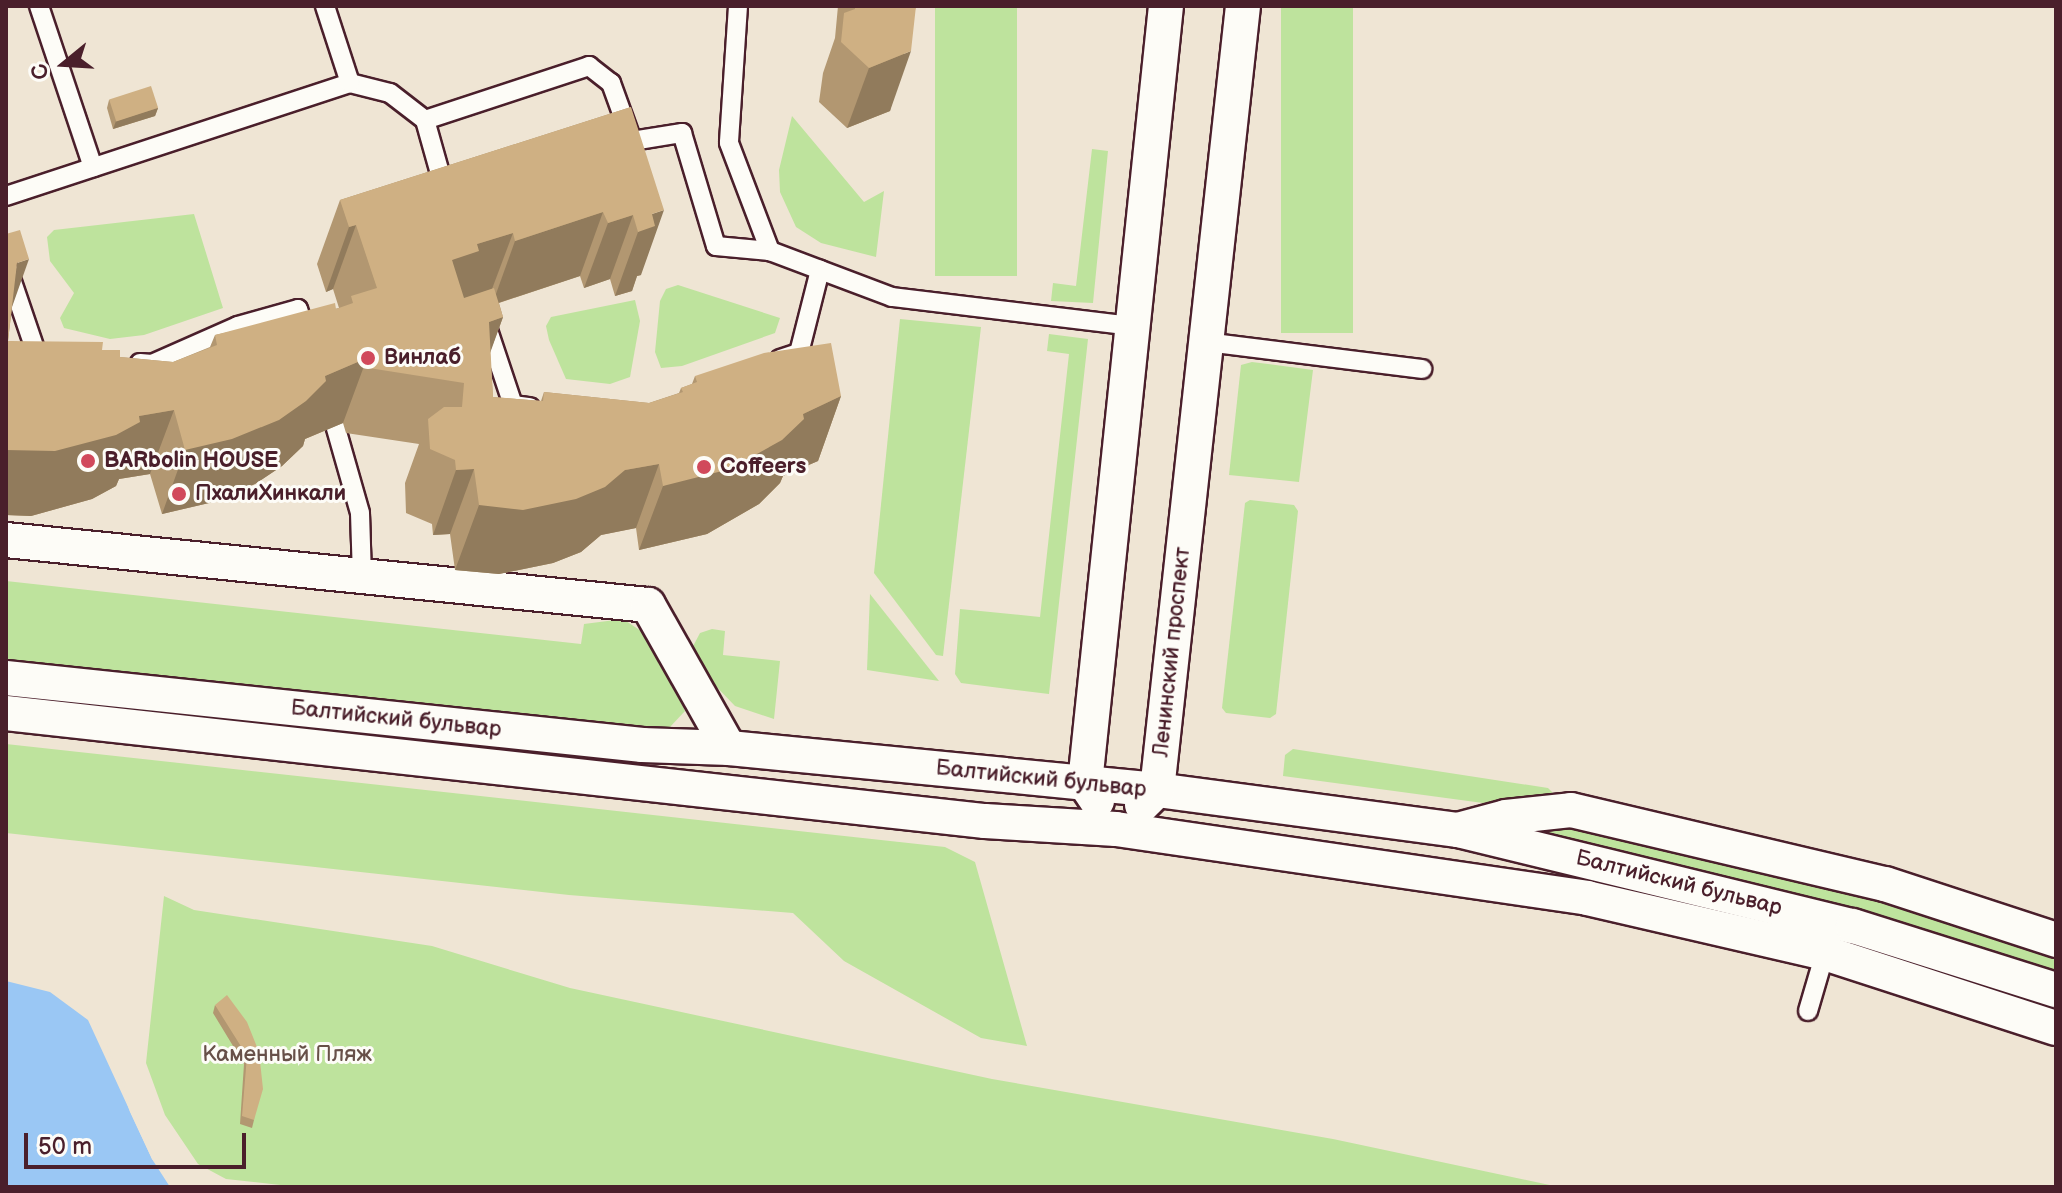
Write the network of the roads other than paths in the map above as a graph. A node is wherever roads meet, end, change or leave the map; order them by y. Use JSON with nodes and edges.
{"nodes":[{"id":1,"x":39,"y":6,"type":"edge"},
{"id":2,"x":325,"y":6,"type":"edge"},
{"id":3,"x":738,"y":6,"type":"edge"},
{"id":4,"x":1166,"y":6,"type":"edge"},
{"id":5,"x":1243,"y":6,"type":"edge"},
{"id":6,"x":350,"y":83,"type":"junction"},
{"id":7,"x":425,"y":120,"type":"junction"},
{"id":8,"x":93,"y":167,"type":"junction"},
{"id":9,"x":6,"y":196,"type":"edge"},
{"id":10,"x":449,"y":205,"type":"edge"},
{"id":11,"x":770,"y":251,"type":"junction"},
{"id":12,"x":6,"y":264,"type":"edge"},
{"id":13,"x":820,"y":270,"type":"junction"},
{"id":14,"x":478,"y":300,"type":"edge"},
{"id":15,"x":1132,"y":326,"type":"junction"},
{"id":16,"x":1206,"y":342,"type":"junction"},
{"id":17,"x":66,"y":357,"type":"edge"},
{"id":18,"x":315,"y":359,"type":"edge"},
{"id":19,"x":124,"y":362,"type":"edge"},
{"id":20,"x":755,"y":368,"type":"edge"},
{"id":21,"x":1422,"y":369,"type":"dead end"},
{"id":22,"x":544,"y":408,"type":"edge"},
{"id":23,"x":335,"y":425,"type":"edge"},
{"id":24,"x":6,"y":540,"type":"edge"},
{"id":25,"x":362,"y":576,"type":"junction"},
{"id":26,"x":6,"y":678,"type":"edge"},
{"id":27,"x":6,"y":713,"type":"edge"},
{"id":28,"x":729,"y":748,"type":"junction"},
{"id":29,"x":1085,"y":783,"type":"junction"},
{"id":30,"x":1157,"y":790,"type":"junction"},
{"id":31,"x":1116,"y":829,"type":"junction"},
{"id":32,"x":1458,"y":830,"type":"junction"},
{"id":33,"x":2056,"y":940,"type":"edge"},
{"id":34,"x":1825,"y":953,"type":"junction"},
{"id":35,"x":2056,"y":990,"type":"edge"},
{"id":36,"x":1808,"y":1011,"type":"dead end"},
{"id":37,"x":2056,"y":1028,"type":"edge"}],
"edges":[{"from":1,"to":8,"type":"lane"},
{"from":2,"to":6,"type":"lane"},
{"from":3,"to":11,"type":"lane"},
{"from":4,"to":15,"type":"street"},
{"from":5,"to":16,"type":"street","name":"Ленинский проспект"},
{"from":6,"to":7,"type":"lane"},
{"from":6,"to":8,"type":"lane"},
{"from":7,"to":10,"type":"lane"},
{"from":7,"to":11,"type":"lane"},
{"from":8,"to":9,"type":"lane"},
{"from":11,"to":13,"type":"lane"},
{"from":12,"to":17,"type":"lane"},
{"from":13,"to":15,"type":"lane"},
{"from":13,"to":20,"type":"lane"},
{"from":14,"to":22,"type":"lane"},
{"from":15,"to":29,"type":"street"},
{"from":16,"to":21,"type":"lane"},
{"from":16,"to":30,"type":"street","name":"Ленинский проспект"},
{"from":18,"to":19,"type":"lane"},
{"from":23,"to":25,"type":"lane"},
{"from":24,"to":25,"type":"street"},
{"from":25,"to":28,"type":"street"},
{"from":26,"to":28,"type":"street","name":"Балтийский бульвар"},
{"from":27,"to":31,"type":"street","name":"Балтийский бульвар"},
{"from":28,"to":29,"type":"street","name":"Балтийский бульвар"},
{"from":29,"to":30,"type":"street","name":"Балтийский бульвар"},
{"from":29,"to":31,"type":"street"},
{"from":30,"to":31,"type":"street"},
{"from":30,"to":32,"type":"street","name":"Балтийский бульвар"},
{"from":31,"to":34,"type":"street","name":"Балтийский бульвар"},
{"from":32,"to":33,"type":"street"},
{"from":32,"to":35,"type":"street","name":"Балтийский бульвар"},
{"from":34,"to":36,"type":"lane"},
{"from":34,"to":37,"type":"street","name":"Балтийский бульвар"}]}
